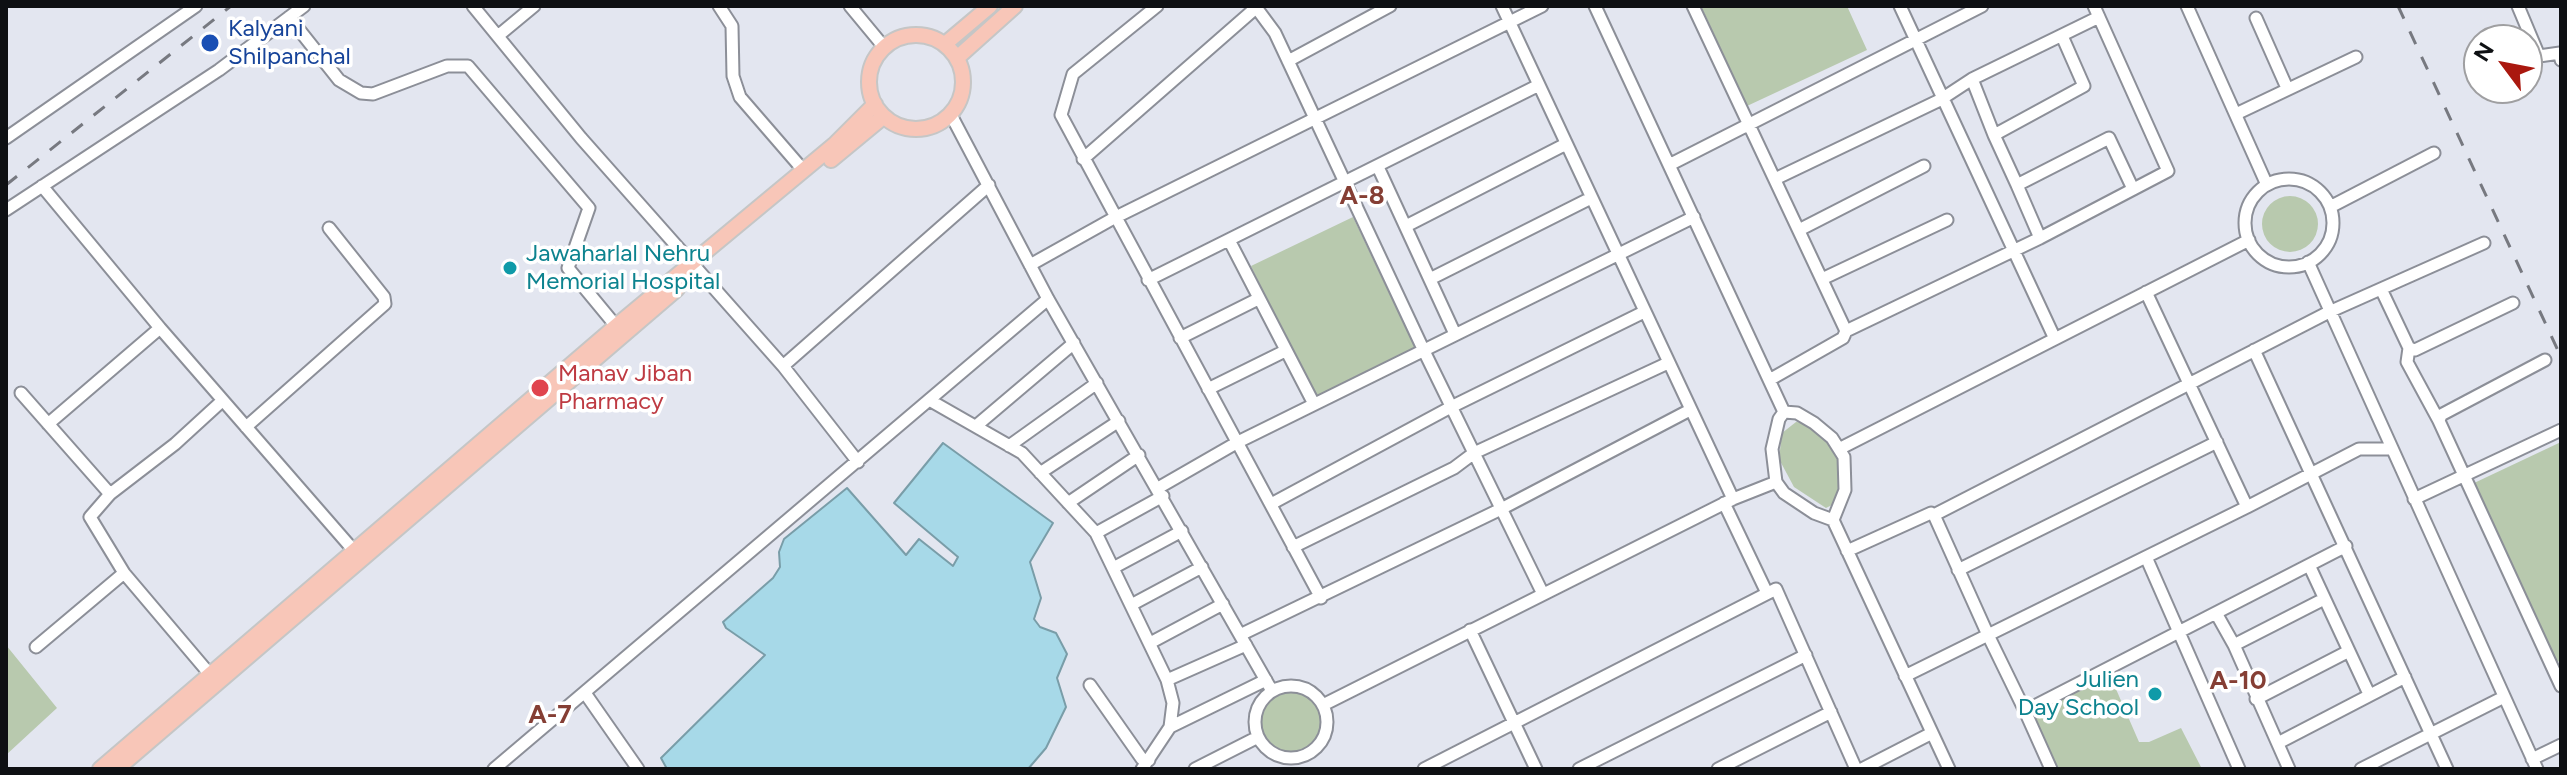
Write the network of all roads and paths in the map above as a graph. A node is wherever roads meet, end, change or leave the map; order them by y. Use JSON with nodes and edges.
{"nodes":[{"id":1,"x":175,"y":6,"type":"edge"},
{"id":2,"x":196,"y":6,"type":"edge"},
{"id":3,"x":304,"y":6,"type":"edge"},
{"id":4,"x":473,"y":6,"type":"edge"},
{"id":5,"x":534,"y":6,"type":"edge"},
{"id":6,"x":719,"y":6,"type":"edge"},
{"id":7,"x":850,"y":6,"type":"edge"},
{"id":8,"x":990,"y":6,"type":"edge"},
{"id":9,"x":1015,"y":6,"type":"edge"},
{"id":10,"x":1157,"y":6,"type":"edge"},
{"id":11,"x":1390,"y":6,"type":"edge"},
{"id":12,"x":1502,"y":6,"type":"edge"},
{"id":13,"x":1542,"y":6,"type":"edge"},
{"id":14,"x":1595,"y":6,"type":"edge"},
{"id":15,"x":1693,"y":6,"type":"edge"},
{"id":16,"x":1900,"y":6,"type":"edge"},
{"id":17,"x":1982,"y":6,"type":"edge"},
{"id":18,"x":2187,"y":6,"type":"edge"},
{"id":19,"x":2518,"y":6,"type":"edge"},
{"id":20,"x":1256,"y":7,"type":"edge"},
{"id":21,"x":2096,"y":11,"type":"edge"},
{"id":22,"x":185,"y":15,"type":"junction"},
{"id":23,"x":289,"y":17,"type":"junction"},
{"id":24,"x":2256,"y":18,"type":"dead end"},
{"id":25,"x":1510,"y":22,"type":"junction"},
{"id":26,"x":499,"y":35,"type":"junction"},
{"id":27,"x":2062,"y":36,"type":"junction"},
{"id":28,"x":1916,"y":39,"type":"junction"},
{"id":29,"x":945,"y":44,"type":"junction"},
{"id":30,"x":884,"y":47,"type":"junction"},
{"id":31,"x":2356,"y":57,"type":"dead end"},
{"id":32,"x":957,"y":58,"type":"junction"},
{"id":33,"x":2561,"y":60,"type":"edge"},
{"id":34,"x":1288,"y":61,"type":"junction"},
{"id":35,"x":1972,"y":79,"type":"junction"},
{"id":36,"x":1539,"y":85,"type":"junction"},
{"id":37,"x":2287,"y":88,"type":"junction"},
{"id":38,"x":1940,"y":100,"type":"junction"},
{"id":39,"x":879,"y":110,"type":"junction"},
{"id":40,"x":2236,"y":114,"type":"junction"},
{"id":41,"x":951,"y":115,"type":"junction"},
{"id":42,"x":1316,"y":120,"type":"junction"},
{"id":43,"x":1749,"y":124,"type":"junction"},
{"id":44,"x":1994,"y":135,"type":"junction"},
{"id":45,"x":6,"y":138,"type":"edge"},
{"id":46,"x":1566,"y":144,"type":"junction"},
{"id":47,"x":2434,"y":153,"type":"dead end"},
{"id":48,"x":1083,"y":159,"type":"junction"},
{"id":49,"x":1669,"y":165,"type":"junction"},
{"id":50,"x":1924,"y":166,"type":"dead end"},
{"id":51,"x":1378,"y":167,"type":"junction"},
{"id":52,"x":804,"y":171,"type":"junction"},
{"id":53,"x":1775,"y":179,"type":"junction"},
{"id":54,"x":1345,"y":183,"type":"junction"},
{"id":55,"x":989,"y":185,"type":"junction"},
{"id":56,"x":2017,"y":185,"type":"junction"},
{"id":57,"x":2267,"y":185,"type":"junction"},
{"id":58,"x":42,"y":186,"type":"junction"},
{"id":59,"x":2133,"y":189,"type":"junction"},
{"id":60,"x":1591,"y":198,"type":"junction"},
{"id":61,"x":2330,"y":207,"type":"junction"},
{"id":62,"x":6,"y":210,"type":"edge"},
{"id":63,"x":1694,"y":217,"type":"junction"},
{"id":64,"x":1114,"y":218,"type":"junction"},
{"id":65,"x":1947,"y":220,"type":"dead end"},
{"id":66,"x":1408,"y":225,"type":"junction"},
{"id":67,"x":329,"y":228,"type":"dead end"},
{"id":68,"x":1799,"y":230,"type":"junction"},
{"id":69,"x":2040,"y":238,"type":"junction"},
{"id":70,"x":1229,"y":240,"type":"junction"},
{"id":71,"x":2249,"y":240,"type":"junction"},
{"id":72,"x":2484,"y":243,"type":"dead end"},
{"id":73,"x":2011,"y":252,"type":"junction"},
{"id":74,"x":1617,"y":254,"type":"junction"},
{"id":75,"x":2308,"y":262,"type":"junction"},
{"id":76,"x":1030,"y":265,"type":"junction"},
{"id":77,"x":695,"y":269,"type":"junction"},
{"id":78,"x":1432,"y":278,"type":"junction"},
{"id":79,"x":1822,"y":279,"type":"junction"},
{"id":80,"x":1148,"y":280,"type":"junction"},
{"id":81,"x":2381,"y":289,"type":"junction"},
{"id":82,"x":2146,"y":292,"type":"junction"},
{"id":83,"x":1048,"y":299,"type":"junction"},
{"id":84,"x":1258,"y":299,"type":"junction"},
{"id":85,"x":2513,"y":303,"type":"dead end"},
{"id":86,"x":1644,"y":312,"type":"junction"},
{"id":87,"x":2329,"y":312,"type":"junction"},
{"id":88,"x":616,"y":326,"type":"junction"},
{"id":89,"x":160,"y":328,"type":"junction"},
{"id":90,"x":1846,"y":331,"type":"junction"},
{"id":91,"x":1455,"y":334,"type":"junction"},
{"id":92,"x":1180,"y":338,"type":"junction"},
{"id":93,"x":2055,"y":339,"type":"junction"},
{"id":94,"x":1074,"y":343,"type":"junction"},
{"id":95,"x":2409,"y":348,"type":"junction"},
{"id":96,"x":2254,"y":350,"type":"junction"},
{"id":97,"x":1285,"y":351,"type":"junction"},
{"id":98,"x":1424,"y":351,"type":"junction"},
{"id":99,"x":2545,"y":360,"type":"dead end"},
{"id":100,"x":1668,"y":363,"type":"junction"},
{"id":101,"x":783,"y":366,"type":"junction"},
{"id":102,"x":1771,"y":379,"type":"junction"},
{"id":103,"x":1097,"y":383,"type":"junction"},
{"id":104,"x":2190,"y":383,"type":"junction"},
{"id":105,"x":1208,"y":389,"type":"junction"},
{"id":106,"x":21,"y":393,"type":"dead end"},
{"id":107,"x":222,"y":401,"type":"junction"},
{"id":108,"x":931,"y":401,"type":"junction"},
{"id":109,"x":1314,"y":404,"type":"junction"},
{"id":110,"x":1451,"y":407,"type":"junction"},
{"id":111,"x":1690,"y":410,"type":"junction"},
{"id":112,"x":1784,"y":412,"type":"junction"},
{"id":113,"x":1119,"y":421,"type":"junction"},
{"id":114,"x":2439,"y":421,"type":"junction"},
{"id":115,"x":48,"y":424,"type":"junction"},
{"id":116,"x":976,"y":426,"type":"junction"},
{"id":117,"x":246,"y":427,"type":"junction"},
{"id":118,"x":2561,"y":430,"type":"edge"},
{"id":119,"x":1238,"y":442,"type":"junction"},
{"id":120,"x":2217,"y":442,"type":"junction"},
{"id":121,"x":1009,"y":446,"type":"junction"},
{"id":122,"x":1839,"y":449,"type":"junction"},
{"id":123,"x":2391,"y":449,"type":"junction"},
{"id":124,"x":1474,"y":453,"type":"junction"},
{"id":125,"x":1139,"y":455,"type":"junction"},
{"id":126,"x":858,"y":462,"type":"junction"},
{"id":127,"x":1040,"y":473,"type":"junction"},
{"id":128,"x":2312,"y":473,"type":"junction"},
{"id":129,"x":2463,"y":476,"type":"junction"},
{"id":130,"x":1776,"y":482,"type":"junction"},
{"id":131,"x":1160,"y":492,"type":"junction"},
{"id":132,"x":110,"y":494,"type":"junction"},
{"id":133,"x":2414,"y":499,"type":"junction"},
{"id":134,"x":1729,"y":501,"type":"junction"},
{"id":135,"x":1068,"y":503,"type":"junction"},
{"id":136,"x":1271,"y":504,"type":"junction"},
{"id":137,"x":2247,"y":507,"type":"junction"},
{"id":138,"x":1501,"y":509,"type":"junction"},
{"id":139,"x":1934,"y":515,"type":"junction"},
{"id":140,"x":1833,"y":520,"type":"junction"},
{"id":141,"x":1182,"y":531,"type":"junction"},
{"id":142,"x":1096,"y":533,"type":"junction"},
{"id":143,"x":2346,"y":546,"type":"junction"},
{"id":144,"x":1293,"y":547,"type":"junction"},
{"id":145,"x":1847,"y":551,"type":"junction"},
{"id":146,"x":355,"y":552,"type":"junction"},
{"id":147,"x":2146,"y":557,"type":"junction"},
{"id":148,"x":2309,"y":565,"type":"junction"},
{"id":149,"x":1202,"y":567,"type":"junction"},
{"id":150,"x":1113,"y":568,"type":"junction"},
{"id":151,"x":1958,"y":570,"type":"junction"},
{"id":152,"x":124,"y":573,"type":"junction"},
{"id":153,"x":1767,"y":593,"type":"junction"},
{"id":154,"x":1543,"y":594,"type":"junction"},
{"id":155,"x":1321,"y":598,"type":"junction"},
{"id":156,"x":2324,"y":599,"type":"junction"},
{"id":157,"x":1223,"y":604,"type":"junction"},
{"id":158,"x":1131,"y":605,"type":"junction"},
{"id":159,"x":2216,"y":613,"type":"junction"},
{"id":160,"x":1470,"y":630,"type":"junction"},
{"id":161,"x":2179,"y":632,"type":"junction"},
{"id":162,"x":1988,"y":635,"type":"junction"},
{"id":163,"x":1243,"y":640,"type":"junction"},
{"id":164,"x":1150,"y":643,"type":"junction"},
{"id":165,"x":2234,"y":645,"type":"junction"},
{"id":166,"x":36,"y":647,"type":"dead end"},
{"id":167,"x":2349,"y":651,"type":"junction"},
{"id":168,"x":1806,"y":655,"type":"junction"},
{"id":169,"x":2557,"y":667,"type":"edge"},
{"id":170,"x":1905,"y":676,"type":"junction"},
{"id":171,"x":2405,"y":677,"type":"junction"},
{"id":172,"x":214,"y":679,"type":"junction"},
{"id":173,"x":1167,"y":680,"type":"junction"},
{"id":174,"x":1090,"y":685,"type":"dead end"},
{"id":175,"x":1269,"y":686,"type":"junction"},
{"id":176,"x":2561,"y":686,"type":"edge"},
{"id":177,"x":585,"y":693,"type":"junction"},
{"id":178,"x":2369,"y":694,"type":"junction"},
{"id":179,"x":2504,"y":697,"type":"junction"},
{"id":180,"x":2256,"y":699,"type":"junction"},
{"id":181,"x":1323,"y":705,"type":"junction"},
{"id":182,"x":2025,"y":711,"type":"junction"},
{"id":183,"x":1831,"y":712,"type":"junction"},
{"id":184,"x":1514,"y":722,"type":"junction"},
{"id":185,"x":1170,"y":727,"type":"junction"},
{"id":186,"x":1932,"y":733,"type":"junction"},
{"id":187,"x":2432,"y":734,"type":"junction"},
{"id":188,"x":1258,"y":737,"type":"junction"},
{"id":189,"x":2278,"y":743,"type":"junction"},
{"id":190,"x":2561,"y":745,"type":"edge"},
{"id":191,"x":1306,"y":755,"type":"junction"},
{"id":192,"x":2534,"y":764,"type":"edge"},
{"id":193,"x":1145,"y":765,"type":"edge"},
{"id":194,"x":100,"y":769,"type":"edge"},
{"id":195,"x":117,"y":769,"type":"edge"},
{"id":196,"x":494,"y":769,"type":"edge"},
{"id":197,"x":638,"y":769,"type":"edge"},
{"id":198,"x":1195,"y":769,"type":"edge"},
{"id":199,"x":1312,"y":769,"type":"edge"},
{"id":200,"x":1424,"y":769,"type":"edge"},
{"id":201,"x":1536,"y":769,"type":"edge"},
{"id":202,"x":1579,"y":769,"type":"edge"},
{"id":203,"x":1718,"y":769,"type":"edge"},
{"id":204,"x":1859,"y":769,"type":"edge"},
{"id":205,"x":1949,"y":769,"type":"edge"},
{"id":206,"x":2051,"y":769,"type":"edge"},
{"id":207,"x":2239,"y":769,"type":"edge"},
{"id":208,"x":2289,"y":769,"type":"edge"},
{"id":209,"x":2361,"y":769,"type":"edge"},
{"id":210,"x":2447,"y":769,"type":"edge"}],
"edges":[{"from":1,"to":22,"type":"street"},
{"from":2,"to":22,"type":"street"},
{"from":3,"to":23,"type":"street"},
{"from":4,"to":26,"type":"street"},
{"from":5,"to":26,"type":"street"},
{"from":6,"to":52,"type":"street"},
{"from":7,"to":30,"type":"street"},
{"from":8,"to":29,"type":"main road"},
{"from":9,"to":32,"type":"main road"},
{"from":10,"to":48,"type":"street"},
{"from":11,"to":34,"type":"street"},
{"from":12,"to":25,"type":"street"},
{"from":13,"to":25,"type":"street"},
{"from":14,"to":49,"type":"street"},
{"from":15,"to":43,"type":"street"},
{"from":16,"to":28,"type":"street"},
{"from":17,"to":28,"type":"street"},
{"from":18,"to":40,"type":"street"},
{"from":19,"to":33,"type":"street"},
{"from":20,"to":34,"type":"street"},
{"from":20,"to":48,"type":"street"},
{"from":21,"to":27,"type":"street"},
{"from":21,"to":59,"type":"street"},
{"from":22,"to":45,"type":"street"},
{"from":23,"to":58,"type":"street"},
{"from":23,"to":88,"type":"street"},
{"from":24,"to":37,"type":"street"},
{"from":25,"to":36,"type":"street"},
{"from":25,"to":42,"type":"street"},
{"from":26,"to":77,"type":"street"},
{"from":27,"to":35,"type":"street"},
{"from":27,"to":44,"type":"street"},
{"from":28,"to":38,"type":"street"},
{"from":28,"to":43,"type":"street"},
{"from":29,"to":30,"type":"main road"},
{"from":29,"to":32,"type":"main road"},
{"from":30,"to":39,"type":"main road"},
{"from":31,"to":37,"type":"street"},
{"from":32,"to":41,"type":"main road"},
{"from":34,"to":42,"type":"street"},
{"from":35,"to":38,"type":"street"},
{"from":35,"to":44,"type":"street"},
{"from":36,"to":46,"type":"street"},
{"from":36,"to":51,"type":"street"},
{"from":37,"to":40,"type":"street"},
{"from":38,"to":53,"type":"street"},
{"from":38,"to":73,"type":"street"},
{"from":39,"to":41,"type":"main road"},
{"from":39,"to":52,"type":"main road"},
{"from":39,"to":77,"type":"main road"},
{"from":40,"to":57,"type":"street"},
{"from":41,"to":55,"type":"street"},
{"from":42,"to":54,"type":"street"},
{"from":42,"to":64,"type":"street"},
{"from":43,"to":49,"type":"street"},
{"from":43,"to":53,"type":"street"},
{"from":44,"to":56,"type":"street"},
{"from":46,"to":60,"type":"street"},
{"from":46,"to":66,"type":"street"},
{"from":47,"to":61,"type":"street"},
{"from":48,"to":64,"type":"street"},
{"from":49,"to":63,"type":"street"},
{"from":50,"to":68,"type":"street"},
{"from":51,"to":54,"type":"street"},
{"from":51,"to":66,"type":"street"},
{"from":52,"to":77,"type":"main road"},
{"from":53,"to":68,"type":"street"},
{"from":54,"to":70,"type":"street"},
{"from":54,"to":98,"type":"street"},
{"from":55,"to":76,"type":"street"},
{"from":55,"to":101,"type":"street"},
{"from":56,"to":59,"type":"street"},
{"from":56,"to":69,"type":"street"},
{"from":57,"to":61,"type":"street"},
{"from":57,"to":71,"type":"street"},
{"from":58,"to":62,"type":"street"},
{"from":58,"to":89,"type":"street"},
{"from":59,"to":69,"type":"street"},
{"from":60,"to":74,"type":"street"},
{"from":60,"to":78,"type":"street"},
{"from":61,"to":75,"type":"street"},
{"from":63,"to":74,"type":"street"},
{"from":63,"to":102,"type":"street"},
{"from":64,"to":76,"type":"street"},
{"from":64,"to":80,"type":"street"},
{"from":65,"to":79,"type":"street"},
{"from":66,"to":78,"type":"street"},
{"from":67,"to":117,"type":"street"},
{"from":68,"to":79,"type":"street"},
{"from":69,"to":73,"type":"street"},
{"from":70,"to":80,"type":"street"},
{"from":70,"to":84,"type":"street"},
{"from":71,"to":75,"type":"street"},
{"from":71,"to":82,"type":"street"},
{"from":72,"to":81,"type":"street"},
{"from":73,"to":90,"type":"street"},
{"from":73,"to":93,"type":"street"},
{"from":74,"to":86,"type":"street"},
{"from":74,"to":91,"type":"street"},
{"from":75,"to":87,"type":"street"},
{"from":76,"to":83,"type":"street"},
{"from":77,"to":88,"type":"main road"},
{"from":77,"to":101,"type":"street"},
{"from":77,"to":172,"type":"main road"},
{"from":78,"to":91,"type":"street"},
{"from":79,"to":90,"type":"street"},
{"from":80,"to":92,"type":"street"},
{"from":81,"to":87,"type":"street"},
{"from":81,"to":95,"type":"street"},
{"from":82,"to":93,"type":"street"},
{"from":82,"to":104,"type":"street"},
{"from":83,"to":94,"type":"street"},
{"from":83,"to":108,"type":"street"},
{"from":84,"to":92,"type":"street"},
{"from":84,"to":97,"type":"street"},
{"from":85,"to":95,"type":"street"},
{"from":86,"to":100,"type":"street"},
{"from":86,"to":110,"type":"street"},
{"from":87,"to":96,"type":"street"},
{"from":87,"to":123,"type":"street"},
{"from":88,"to":146,"type":"main road"},
{"from":89,"to":107,"type":"street"},
{"from":89,"to":115,"type":"street"},
{"from":90,"to":102,"type":"street"},
{"from":91,"to":98,"type":"street"},
{"from":92,"to":105,"type":"street"},
{"from":93,"to":122,"type":"street"},
{"from":94,"to":103,"type":"street"},
{"from":94,"to":116,"type":"street"},
{"from":95,"to":114,"type":"street"},
{"from":96,"to":104,"type":"street"},
{"from":96,"to":128,"type":"street"},
{"from":97,"to":105,"type":"street"},
{"from":97,"to":109,"type":"street"},
{"from":98,"to":109,"type":"street"},
{"from":98,"to":110,"type":"street"},
{"from":99,"to":114,"type":"street"},
{"from":100,"to":111,"type":"street"},
{"from":100,"to":124,"type":"street"},
{"from":101,"to":126,"type":"street"},
{"from":102,"to":112,"type":"street"},
{"from":103,"to":113,"type":"street"},
{"from":103,"to":121,"type":"street"},
{"from":104,"to":120,"type":"street"},
{"from":104,"to":139,"type":"street"},
{"from":105,"to":119,"type":"street"},
{"from":106,"to":115,"type":"street"},
{"from":107,"to":117,"type":"street"},
{"from":107,"to":132,"type":"street"},
{"from":108,"to":116,"type":"street"},
{"from":108,"to":126,"type":"street"},
{"from":109,"to":119,"type":"street"},
{"from":110,"to":124,"type":"street"},
{"from":110,"to":136,"type":"street"},
{"from":111,"to":134,"type":"street"},
{"from":111,"to":138,"type":"street"},
{"from":112,"to":122,"type":"street"},
{"from":112,"to":130,"type":"street"},
{"from":113,"to":125,"type":"street"},
{"from":113,"to":127,"type":"street"},
{"from":114,"to":129,"type":"street"},
{"from":115,"to":132,"type":"street"},
{"from":116,"to":121,"type":"street"},
{"from":117,"to":146,"type":"street"},
{"from":118,"to":129,"type":"street"},
{"from":119,"to":131,"type":"street"},
{"from":119,"to":136,"type":"street"},
{"from":120,"to":137,"type":"street"},
{"from":120,"to":151,"type":"street"},
{"from":121,"to":127,"type":"street"},
{"from":122,"to":140,"type":"street"},
{"from":123,"to":128,"type":"street"},
{"from":123,"to":133,"type":"street"},
{"from":124,"to":138,"type":"street"},
{"from":124,"to":144,"type":"street"},
{"from":125,"to":131,"type":"street"},
{"from":125,"to":135,"type":"street"},
{"from":126,"to":177,"type":"street"},
{"from":127,"to":135,"type":"street"},
{"from":128,"to":137,"type":"street"},
{"from":128,"to":143,"type":"street"},
{"from":129,"to":133,"type":"street"},
{"from":129,"to":169,"type":"street"},
{"from":130,"to":134,"type":"street"},
{"from":130,"to":140,"type":"street"},
{"from":131,"to":141,"type":"street"},
{"from":131,"to":142,"type":"street"},
{"from":132,"to":152,"type":"street"},
{"from":133,"to":179,"type":"street"},
{"from":134,"to":153,"type":"street"},
{"from":134,"to":154,"type":"street"},
{"from":135,"to":142,"type":"street"},
{"from":136,"to":144,"type":"street"},
{"from":137,"to":147,"type":"street"},
{"from":138,"to":154,"type":"street"},
{"from":138,"to":155,"type":"street"},
{"from":139,"to":145,"type":"street"},
{"from":139,"to":151,"type":"street"},
{"from":140,"to":145,"type":"street"},
{"from":141,"to":149,"type":"street"},
{"from":141,"to":150,"type":"street"},
{"from":142,"to":150,"type":"street"},
{"from":143,"to":148,"type":"street"},
{"from":143,"to":171,"type":"street"},
{"from":144,"to":155,"type":"street"},
{"from":145,"to":170,"type":"street"},
{"from":146,"to":172,"type":"main road"},
{"from":147,"to":161,"type":"street"},
{"from":147,"to":162,"type":"street"},
{"from":148,"to":156,"type":"street"},
{"from":148,"to":159,"type":"street"},
{"from":149,"to":157,"type":"street"},
{"from":149,"to":158,"type":"street"},
{"from":150,"to":158,"type":"street"},
{"from":151,"to":162,"type":"street"},
{"from":152,"to":166,"type":"street"},
{"from":152,"to":172,"type":"street"},
{"from":153,"to":168,"type":"street"},
{"from":153,"to":184,"type":"street"},
{"from":154,"to":160,"type":"street"},
{"from":155,"to":163,"type":"street"},
{"from":156,"to":165,"type":"street"},
{"from":156,"to":167,"type":"street"},
{"from":157,"to":163,"type":"street"},
{"from":157,"to":164,"type":"street"},
{"from":158,"to":164,"type":"street"},
{"from":159,"to":161,"type":"street"},
{"from":159,"to":165,"type":"street"},
{"from":160,"to":181,"type":"street"},
{"from":160,"to":184,"type":"street"},
{"from":161,"to":182,"type":"street"},
{"from":161,"to":207,"type":"street"},
{"from":162,"to":170,"type":"street"},
{"from":162,"to":182,"type":"street"},
{"from":163,"to":173,"type":"street"},
{"from":163,"to":175,"type":"street"},
{"from":164,"to":173,"type":"street"},
{"from":165,"to":180,"type":"street"},
{"from":167,"to":178,"type":"street"},
{"from":167,"to":180,"type":"street"},
{"from":168,"to":183,"type":"street"},
{"from":168,"to":202,"type":"street"},
{"from":169,"to":176,"type":"street"},
{"from":170,"to":186,"type":"street"},
{"from":171,"to":178,"type":"street"},
{"from":171,"to":187,"type":"street"},
{"from":172,"to":194,"type":"main road"},
{"from":172,"to":195,"type":"main road"},
{"from":173,"to":185,"type":"street"},
{"from":174,"to":193,"type":"street"},
{"from":175,"to":181,"type":"street"},
{"from":175,"to":185,"type":"street"},
{"from":175,"to":188,"type":"street"},
{"from":177,"to":196,"type":"street"},
{"from":177,"to":197,"type":"street"},
{"from":178,"to":189,"type":"street"},
{"from":179,"to":187,"type":"street"},
{"from":179,"to":192,"type":"street"},
{"from":180,"to":189,"type":"street"},
{"from":181,"to":191,"type":"street"},
{"from":182,"to":206,"type":"street"},
{"from":183,"to":203,"type":"street"},
{"from":183,"to":204,"type":"street"},
{"from":184,"to":200,"type":"street"},
{"from":184,"to":201,"type":"street"},
{"from":185,"to":193,"type":"street"},
{"from":186,"to":204,"type":"street"},
{"from":186,"to":205,"type":"street"},
{"from":187,"to":209,"type":"street"},
{"from":187,"to":210,"type":"street"},
{"from":188,"to":191,"type":"street"},
{"from":188,"to":198,"type":"street"},
{"from":189,"to":208,"type":"street"},
{"from":190,"to":192,"type":"street"},
{"from":191,"to":199,"type":"street"}]}
